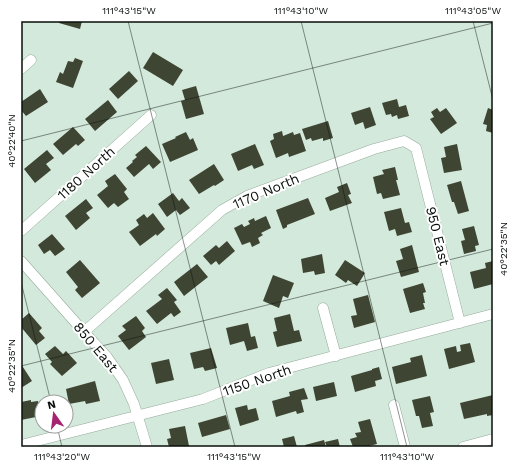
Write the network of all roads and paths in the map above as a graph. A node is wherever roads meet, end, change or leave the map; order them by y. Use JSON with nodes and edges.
{"nodes":[{"id":1,"x":31,"y":60,"type":"dead end"},
{"id":2,"x":21,"y":69,"type":"edge"},
{"id":3,"x":151,"y":115,"type":"dead end"},
{"id":4,"x":416,"y":148,"type":"joint"},
{"id":5,"x":21,"y":230,"type":"edge"},
{"id":6,"x":21,"y":261,"type":"edge"},
{"id":7,"x":323,"y":308,"type":"dead end"},
{"id":8,"x":493,"y":314,"type":"edge"},
{"id":9,"x":460,"y":323,"type":"junction"},
{"id":10,"x":84,"y":332,"type":"junction"},
{"id":11,"x":336,"y":356,"type":"junction"},
{"id":12,"x":394,"y":405,"type":"dead end"},
{"id":13,"x":138,"y":416,"type":"junction"},
{"id":14,"x":493,"y":439,"type":"edge"},
{"id":15,"x":21,"y":445,"type":"edge"},
{"id":16,"x":147,"y":447,"type":"edge"},
{"id":17,"x":405,"y":447,"type":"edge"},
{"id":18,"x":463,"y":447,"type":"edge"}],
"edges":[{"from":1,"to":2,"type":"street"},
{"from":3,"to":5,"type":"street","name":"1180 North"},
{"from":4,"to":9,"type":"street","name":"950 East"},
{"from":4,"to":10,"type":"street","name":"1170 North"},
{"from":6,"to":10,"type":"street","name":"850 East"},
{"from":7,"to":11,"type":"street"},
{"from":8,"to":9,"type":"street","name":"1150 North"},
{"from":9,"to":11,"type":"street","name":"1150 North"},
{"from":10,"to":13,"type":"street","name":"850 East"},
{"from":11,"to":13,"type":"street","name":"1150 North"},
{"from":12,"to":17,"type":"street"},
{"from":13,"to":15,"type":"street","name":"1150 North"},
{"from":13,"to":16,"type":"street","name":"850 East"},
{"from":14,"to":18,"type":"street"}]}
